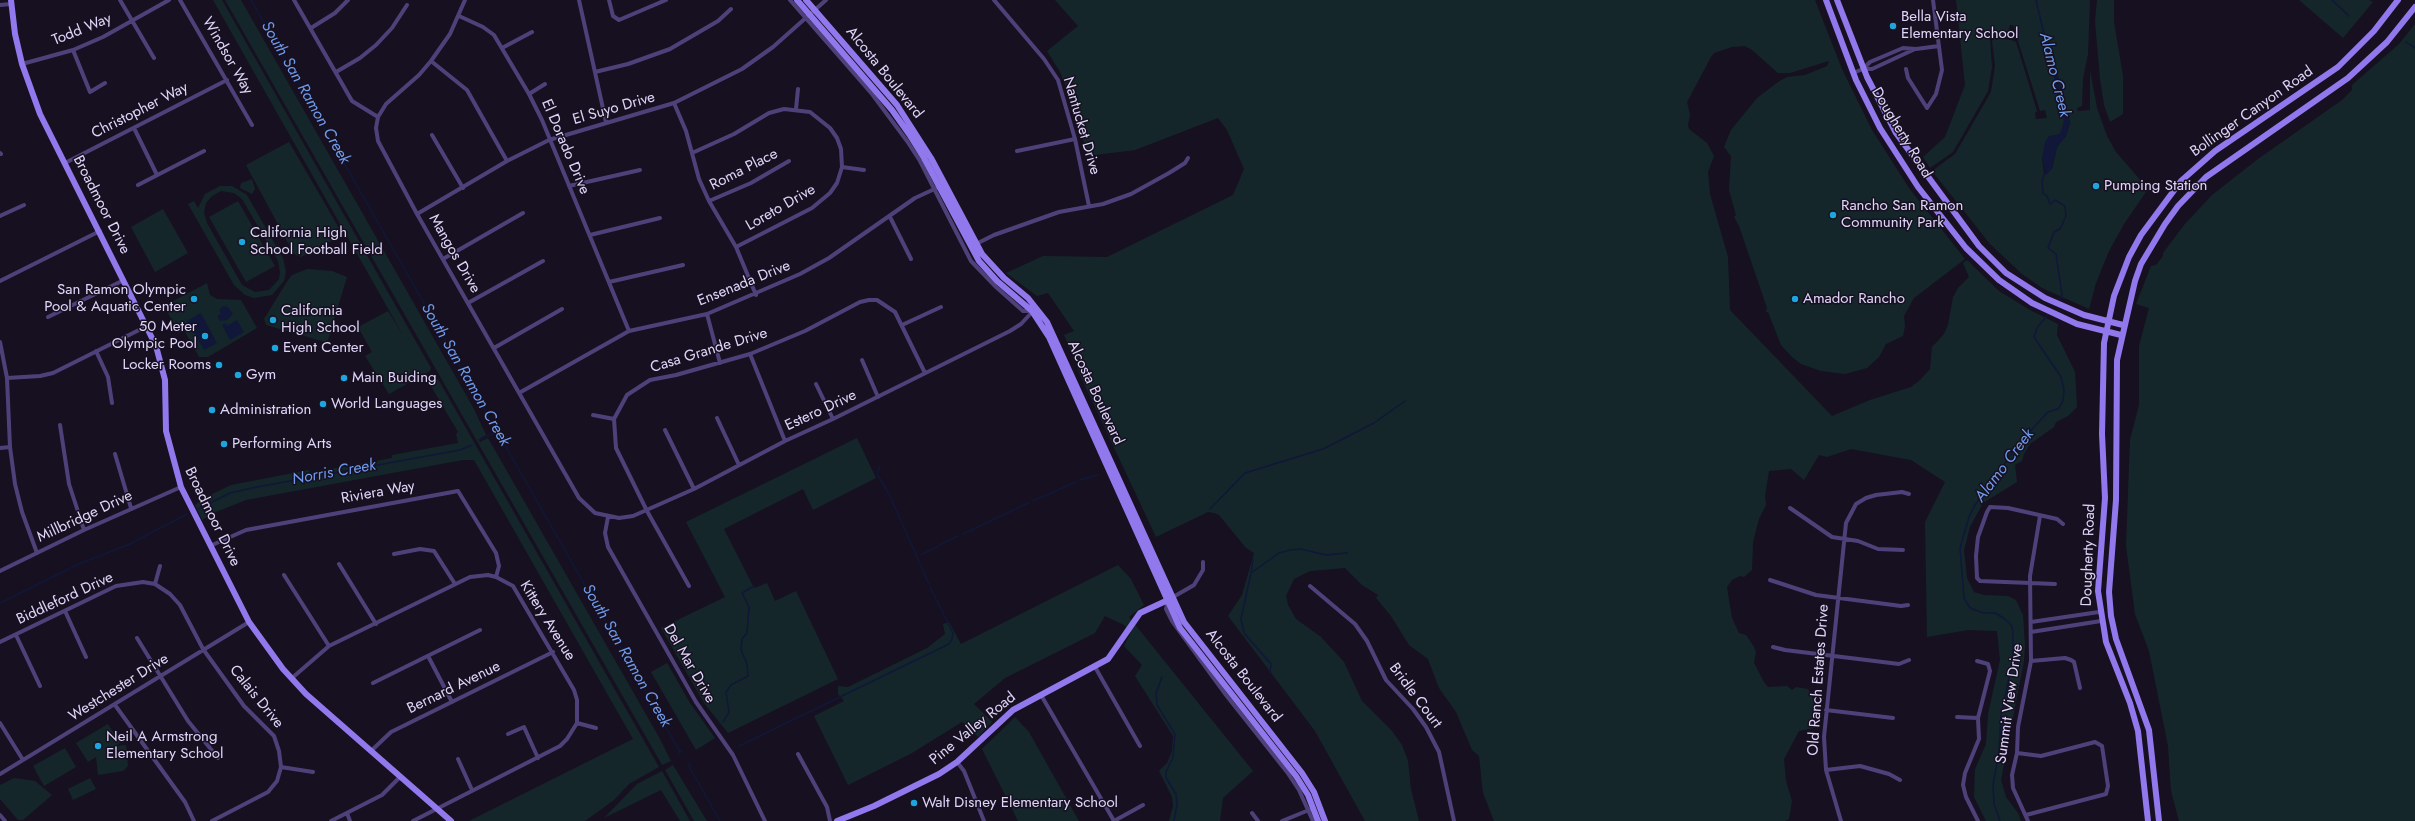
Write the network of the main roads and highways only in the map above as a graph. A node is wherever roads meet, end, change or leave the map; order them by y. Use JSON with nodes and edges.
{"nodes":[{"id":1,"x":797,"y":0,"type":"edge"},
{"id":2,"x":806,"y":0,"type":"edge"},
{"id":3,"x":1826,"y":0,"type":"edge"},
{"id":4,"x":1837,"y":0,"type":"edge"},
{"id":5,"x":2398,"y":0,"type":"edge"},
{"id":6,"x":11,"y":2,"type":"edge"},
{"id":7,"x":2415,"y":7,"type":"edge"},
{"id":8,"x":810,"y":14,"type":"junction"},
{"id":9,"x":2107,"y":321,"type":"junction"},
{"id":10,"x":2123,"y":325,"type":"junction"},
{"id":11,"x":2106,"y":332,"type":"junction"},
{"id":12,"x":2121,"y":335,"type":"junction"},
{"id":13,"x":1171,"y":599,"type":"junction"},
{"id":14,"x":451,"y":821,"type":"edge"},
{"id":15,"x":838,"y":821,"type":"edge"},
{"id":16,"x":1318,"y":821,"type":"edge"},
{"id":17,"x":1325,"y":821,"type":"edge"},
{"id":18,"x":2148,"y":821,"type":"edge"},
{"id":19,"x":2159,"y":821,"type":"edge"}],
"edges":[{"from":1,"to":8,"type":"main road","name":"Alcosta Boulevard"},
{"from":2,"to":8,"type":"main road","name":"Alcosta Boulevard"},
{"from":3,"to":11,"type":"main road","name":"Dougherty Road"},
{"from":4,"to":9,"type":"main road","name":"Dougherty Road"},
{"from":5,"to":9,"type":"main road","name":"Bollinger Canyon Road"},
{"from":6,"to":14,"type":"main road","name":"Broadmoor Drive"},
{"from":7,"to":10,"type":"main road","name":"Bollinger Canyon Road"},
{"from":8,"to":13,"type":"main road","name":"Alcosta Boulevard"},
{"from":9,"to":10,"type":"main road","name":"Dougherty Road"},
{"from":9,"to":11,"type":"main road","name":"Dougherty Road"},
{"from":10,"to":12,"type":"main road","name":"Dougherty Road"},
{"from":11,"to":12,"type":"main road","name":"Dougherty Road"},
{"from":11,"to":18,"type":"main road","name":"Dougherty Road"},
{"from":12,"to":19,"type":"main road","name":"Dougherty Road"},
{"from":13,"to":15,"type":"main road","name":"Pine Valley Road"},
{"from":13,"to":16,"type":"main road","name":"Alcosta Boulevard"},
{"from":13,"to":17,"type":"main road","name":"Alcosta Boulevard"}]}
